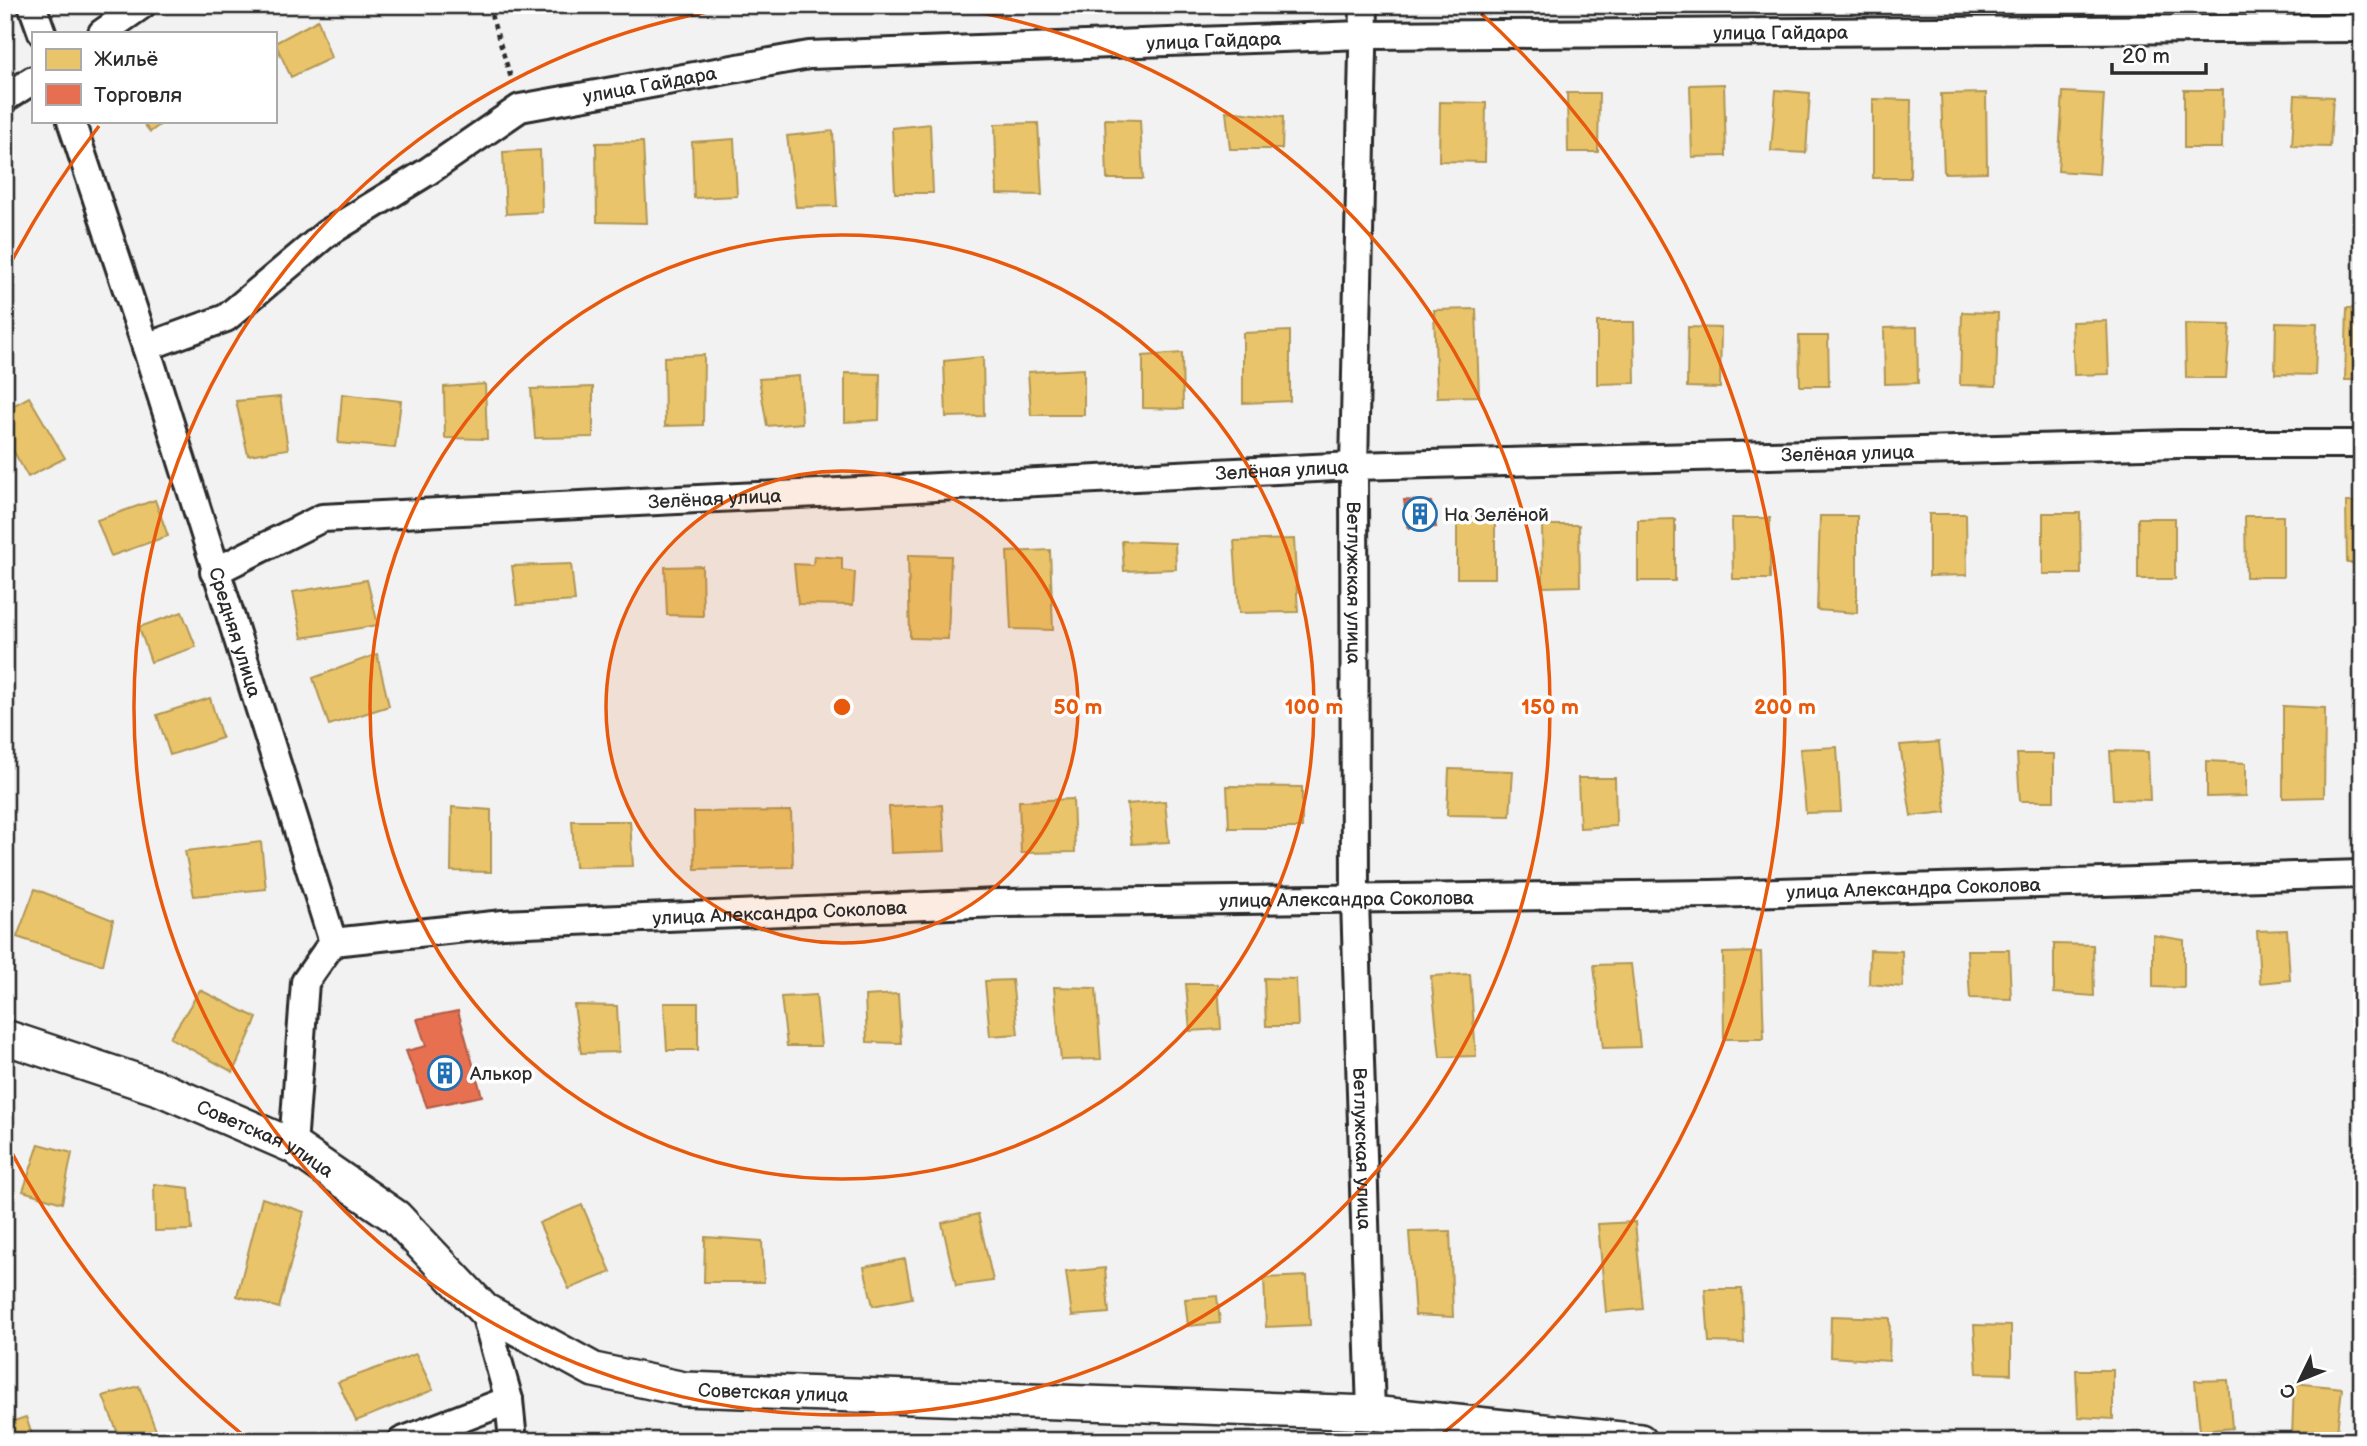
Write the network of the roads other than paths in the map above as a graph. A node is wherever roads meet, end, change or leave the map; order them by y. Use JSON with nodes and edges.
{"nodes":[{"id":1,"x":32,"y":5,"type":"edge"},
{"id":2,"x":142,"y":5,"type":"edge"},
{"id":3,"x":1363,"y":5,"type":"edge"},
{"id":4,"x":2362,"y":28,"type":"edge"},
{"id":5,"x":42,"y":32,"type":"edge"},
{"id":6,"x":103,"y":32,"type":"edge"},
{"id":7,"x":1362,"y":35,"type":"junction"},
{"id":8,"x":32,"y":81,"type":"edge"},
{"id":9,"x":5,"y":98,"type":"edge"},
{"id":10,"x":71,"y":122,"type":"edge"},
{"id":11,"x":146,"y":347,"type":"junction"},
{"id":12,"x":2362,"y":444,"type":"edge"},
{"id":13,"x":1354,"y":466,"type":"junction"},
{"id":14,"x":214,"y":572,"type":"junction"},
{"id":15,"x":2362,"y":874,"type":"edge"},
{"id":16,"x":1355,"y":900,"type":"junction"},
{"id":17,"x":333,"y":942,"type":"junction"},
{"id":18,"x":5,"y":1037,"type":"edge"},
{"id":19,"x":293,"y":1146,"type":"junction"},
{"id":20,"x":484,"y":1310,"type":"junction"},
{"id":21,"x":509,"y":1400,"type":"junction"},
{"id":22,"x":1371,"y":1413,"type":"junction"},
{"id":23,"x":402,"y":1441,"type":"edge"},
{"id":24,"x":513,"y":1441,"type":"edge"},
{"id":25,"x":1640,"y":1441,"type":"edge"}],
"edges":[{"from":1,"to":5,"type":"street"},
{"from":2,"to":6,"type":"street"},
{"from":3,"to":7,"type":"street","name":"Ветлужская улица"},
{"from":4,"to":7,"type":"street","name":"улица Гайдара"},
{"from":7,"to":11,"type":"street","name":"улица Гайдара"},
{"from":7,"to":13,"type":"street","name":"Ветлужская улица"},
{"from":8,"to":9,"type":"street"},
{"from":10,"to":11,"type":"street","name":"Средняя улица"},
{"from":11,"to":14,"type":"street","name":"Средняя улица"},
{"from":12,"to":13,"type":"street","name":"Зелёная улица"},
{"from":13,"to":14,"type":"street","name":"Зелёная улица"},
{"from":13,"to":16,"type":"street","name":"Ветлужская улица"},
{"from":14,"to":17,"type":"street","name":"Средняя улица"},
{"from":15,"to":16,"type":"street","name":"улица Александра Соколова"},
{"from":16,"to":17,"type":"street","name":"улица Александра Соколова"},
{"from":16,"to":22,"type":"street","name":"Ветлужская улица"},
{"from":17,"to":19,"type":"street"},
{"from":18,"to":19,"type":"street","name":"Советская улица"},
{"from":19,"to":20,"type":"street","name":"Советская улица"},
{"from":20,"to":21,"type":"street"},
{"from":20,"to":22,"type":"street","name":"Советская улица"},
{"from":21,"to":23,"type":"street"},
{"from":21,"to":24,"type":"street"},
{"from":22,"to":25,"type":"street","name":"Советская улица"}]}
